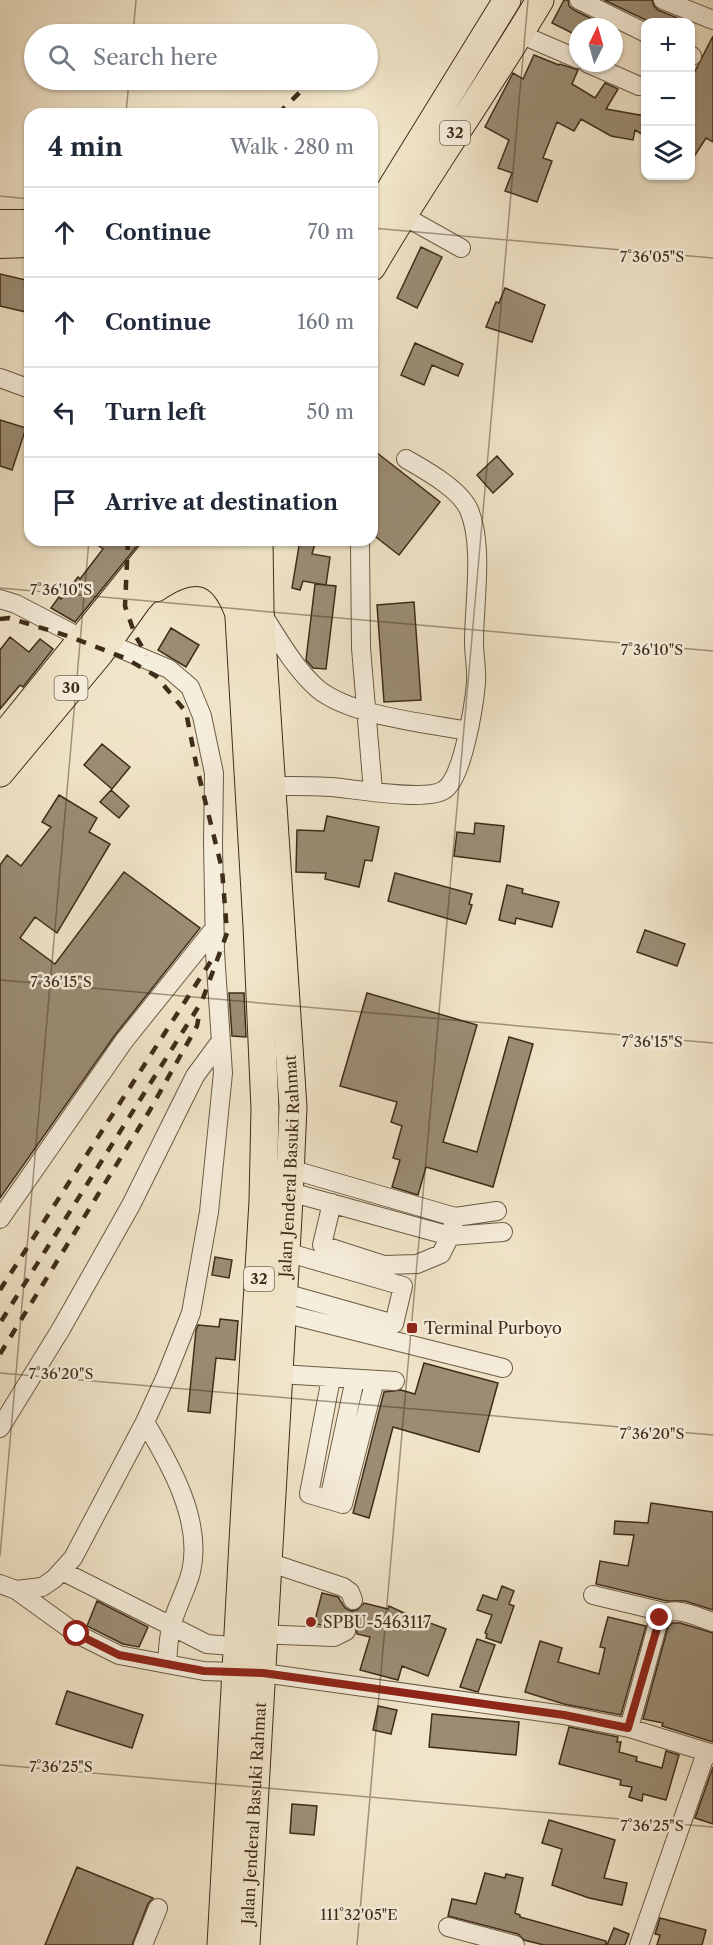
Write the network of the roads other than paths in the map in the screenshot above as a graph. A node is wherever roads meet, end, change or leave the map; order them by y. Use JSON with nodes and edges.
{"nodes":[{"id":1,"x":507,"y":0,"type":"edge"},
{"id":2,"x":540,"y":0,"type":"edge"},
{"id":3,"x":579,"y":0,"type":"edge"},
{"id":4,"x":663,"y":0,"type":"edge"},
{"id":5,"x":713,"y":20,"type":"edge"},
{"id":6,"x":641,"y":31,"type":"edge"},
{"id":7,"x":520,"y":33,"type":"junction"},
{"id":8,"x":569,"y":55,"type":"edge"},
{"id":9,"x":607,"y":72,"type":"edge"},
{"id":10,"x":639,"y":86,"type":"dead end"},
{"id":11,"x":381,"y":215,"type":"edge"},
{"id":12,"x":0,"y":222,"type":"edge"},
{"id":13,"x":24,"y":222,"type":"edge"},
{"id":14,"x":378,"y":232,"type":"edge"},
{"id":15,"x":0,"y":246,"type":"edge"},
{"id":16,"x":24,"y":246,"type":"edge"},
{"id":17,"x":461,"y":248,"type":"dead end"},
{"id":18,"x":0,"y":378,"type":"edge"},
{"id":19,"x":24,"y":387,"type":"edge"},
{"id":20,"x":406,"y":459,"type":"dead end"},
{"id":21,"x":177,"y":546,"type":"edge"},
{"id":22,"x":191,"y":546,"type":"edge"},
{"id":23,"x":258,"y":546,"type":"edge"},
{"id":24,"x":360,"y":546,"type":"edge"},
{"id":25,"x":237,"y":553,"type":"edge"},
{"id":26,"x":130,"y":595,"type":"junction"},
{"id":27,"x":0,"y":599,"type":"edge"},
{"id":28,"x":253,"y":609,"type":"junction"},
{"id":29,"x":95,"y":641,"type":"junction"},
{"id":30,"x":366,"y":712,"type":"junction"},
{"id":31,"x":468,"y":731,"type":"junction"},
{"id":32,"x":0,"y":740,"type":"edge"},
{"id":33,"x":0,"y":773,"type":"edge"},
{"id":34,"x":261,"y":787,"type":"junction"},
{"id":35,"x":373,"y":791,"type":"junction"},
{"id":36,"x":214,"y":929,"type":"junction"},
{"id":37,"x":220,"y":1042,"type":"junction"},
{"id":38,"x":290,"y":1180,"type":"junction"},
{"id":39,"x":332,"y":1203,"type":"junction"},
{"id":40,"x":497,"y":1211,"type":"dead end"},
{"id":41,"x":454,"y":1217,"type":"junction"},
{"id":42,"x":0,"y":1219,"type":"edge"},
{"id":43,"x":503,"y":1232,"type":"dead end"},
{"id":44,"x":450,"y":1236,"type":"junction"},
{"id":45,"x":286,"y":1252,"type":"junction"},
{"id":46,"x":276,"y":1319,"type":"junction"},
{"id":47,"x":503,"y":1368,"type":"dead end"},
{"id":48,"x":279,"y":1374,"type":"junction"},
{"id":49,"x":331,"y":1378,"type":"junction"},
{"id":50,"x":355,"y":1379,"type":"junction"},
{"id":51,"x":375,"y":1380,"type":"junction"},
{"id":52,"x":395,"y":1381,"type":"dead end"},
{"id":53,"x":145,"y":1422,"type":"junction"},
{"id":54,"x":0,"y":1428,"type":"edge"},
{"id":55,"x":329,"y":1500,"type":"junction"},
{"id":56,"x":268,"y":1562,"type":"junction"},
{"id":57,"x":62,"y":1571,"type":"junction"},
{"id":58,"x":8,"y":1587,"type":"edge"},
{"id":59,"x":593,"y":1595,"type":"dead end"},
{"id":60,"x":353,"y":1600,"type":"dead end"},
{"id":61,"x":664,"y":1612,"type":"junction"},
{"id":62,"x":713,"y":1622,"type":"edge"},
{"id":63,"x":171,"y":1627,"type":"junction"},
{"id":64,"x":346,"y":1631,"type":"dead end"},
{"id":65,"x":253,"y":1647,"type":"junction"},
{"id":66,"x":166,"y":1664,"type":"junction"},
{"id":67,"x":236,"y":1673,"type":"junction"},
{"id":68,"x":628,"y":1728,"type":"junction"},
{"id":69,"x":710,"y":1753,"type":"edge"},
{"id":70,"x":158,"y":1908,"type":"dead end"},
{"id":71,"x":448,"y":1927,"type":"dead end"},
{"id":72,"x":143,"y":1945,"type":"edge"},
{"id":73,"x":221,"y":1945,"type":"edge"},
{"id":74,"x":246,"y":1945,"type":"edge"},
{"id":75,"x":515,"y":1945,"type":"edge"},
{"id":76,"x":639,"y":1945,"type":"edge"}],
"edges":[{"from":1,"to":11,"type":"highway","number":"32"},
{"from":2,"to":7,"type":"highway","number":"32"},
{"from":3,"to":6,"type":"street"},
{"from":4,"to":5,"type":"street"},
{"from":7,"to":8,"type":"street"},
{"from":7,"to":11,"type":"highway","number":"32"},
{"from":9,"to":10,"type":"street"},
{"from":11,"to":14,"type":"highway","number":"32"},
{"from":11,"to":17,"type":"street"},
{"from":12,"to":13,"type":"main road"},
{"from":15,"to":16,"type":"main road"},
{"from":18,"to":19,"type":"street"},
{"from":20,"to":31,"type":"street"},
{"from":21,"to":26,"type":"highway","number":"30"},
{"from":22,"to":25,"type":"highway","number":"30"},
{"from":23,"to":28,"type":"highway","number":"32"},
{"from":24,"to":30,"type":"street"},
{"from":25,"to":28,"type":"highway","number":"30"},
{"from":26,"to":28,"type":"highway","number":"30"},
{"from":26,"to":29,"type":"highway","number":"30"},
{"from":27,"to":29,"type":"street"},
{"from":28,"to":30,"type":"street"},
{"from":28,"to":34,"type":"highway","name":"Jalan Jenderal Basuki Rahmat","number":"32"},
{"from":29,"to":32,"type":"highway","number":"30"},
{"from":29,"to":33,"type":"highway","number":"30"},
{"from":29,"to":36,"type":"street"},
{"from":30,"to":31,"type":"street"},
{"from":30,"to":35,"type":"street"},
{"from":31,"to":35,"type":"street"},
{"from":34,"to":35,"type":"street"},
{"from":34,"to":38,"type":"highway","name":"Jalan Jenderal Basuki Rahmat","number":"32"},
{"from":34,"to":46,"type":"highway","name":"Jalan Jenderal Basuki Rahmat","number":"32"},
{"from":36,"to":37,"type":"street"},
{"from":36,"to":42,"type":"street"},
{"from":37,"to":53,"type":"street"},
{"from":37,"to":54,"type":"street"},
{"from":38,"to":39,"type":"street"},
{"from":38,"to":41,"type":"street"},
{"from":38,"to":45,"type":"highway","name":"Jalan Jenderal Basuki Rahmat","number":"32"},
{"from":39,"to":44,"type":"street"},
{"from":39,"to":44,"type":"street"},
{"from":40,"to":41,"type":"street"},
{"from":41,"to":44,"type":"street"},
{"from":43,"to":44,"type":"street"},
{"from":45,"to":46,"type":"highway","name":"Jalan Jenderal Basuki Rahmat","number":"32"},
{"from":45,"to":46,"type":"street"},
{"from":46,"to":47,"type":"street"},
{"from":46,"to":48,"type":"highway","name":"Jalan Jenderal Basuki Rahmat","number":"32"},
{"from":46,"to":65,"type":"highway","name":"Jalan Jenderal Basuki Rahmat","number":"32"},
{"from":48,"to":49,"type":"street"},
{"from":48,"to":56,"type":"highway","name":"Jalan Jenderal Basuki Rahmat","number":"32"},
{"from":49,"to":50,"type":"street"},
{"from":49,"to":55,"type":"street"},
{"from":50,"to":51,"type":"street"},
{"from":50,"to":55,"type":"street"},
{"from":51,"to":52,"type":"street"},
{"from":51,"to":55,"type":"street"},
{"from":53,"to":57,"type":"street"},
{"from":53,"to":63,"type":"street"},
{"from":56,"to":60,"type":"street"},
{"from":56,"to":65,"type":"highway","name":"Jalan Jenderal Basuki Rahmat","number":"32"},
{"from":57,"to":58,"type":"street"},
{"from":57,"to":63,"type":"street"},
{"from":58,"to":66,"type":"street"},
{"from":59,"to":61,"type":"street"},
{"from":61,"to":62,"type":"street"},
{"from":61,"to":68,"type":"street"},
{"from":63,"to":65,"type":"street"},
{"from":63,"to":66,"type":"street"},
{"from":64,"to":65,"type":"street"},
{"from":65,"to":67,"type":"highway","name":"Jalan Jenderal Basuki Rahmat","number":"32"},
{"from":65,"to":68,"type":"street"},
{"from":65,"to":74,"type":"highway","name":"Jalan Jenderal Basuki Rahmat","number":"32"},
{"from":66,"to":67,"type":"street"},
{"from":67,"to":73,"type":"highway","name":"Jalan Jenderal Basuki Rahmat","number":"32"},
{"from":68,"to":69,"type":"street"},
{"from":69,"to":76,"type":"street"},
{"from":70,"to":72,"type":"street"},
{"from":71,"to":75,"type":"street"}]}
